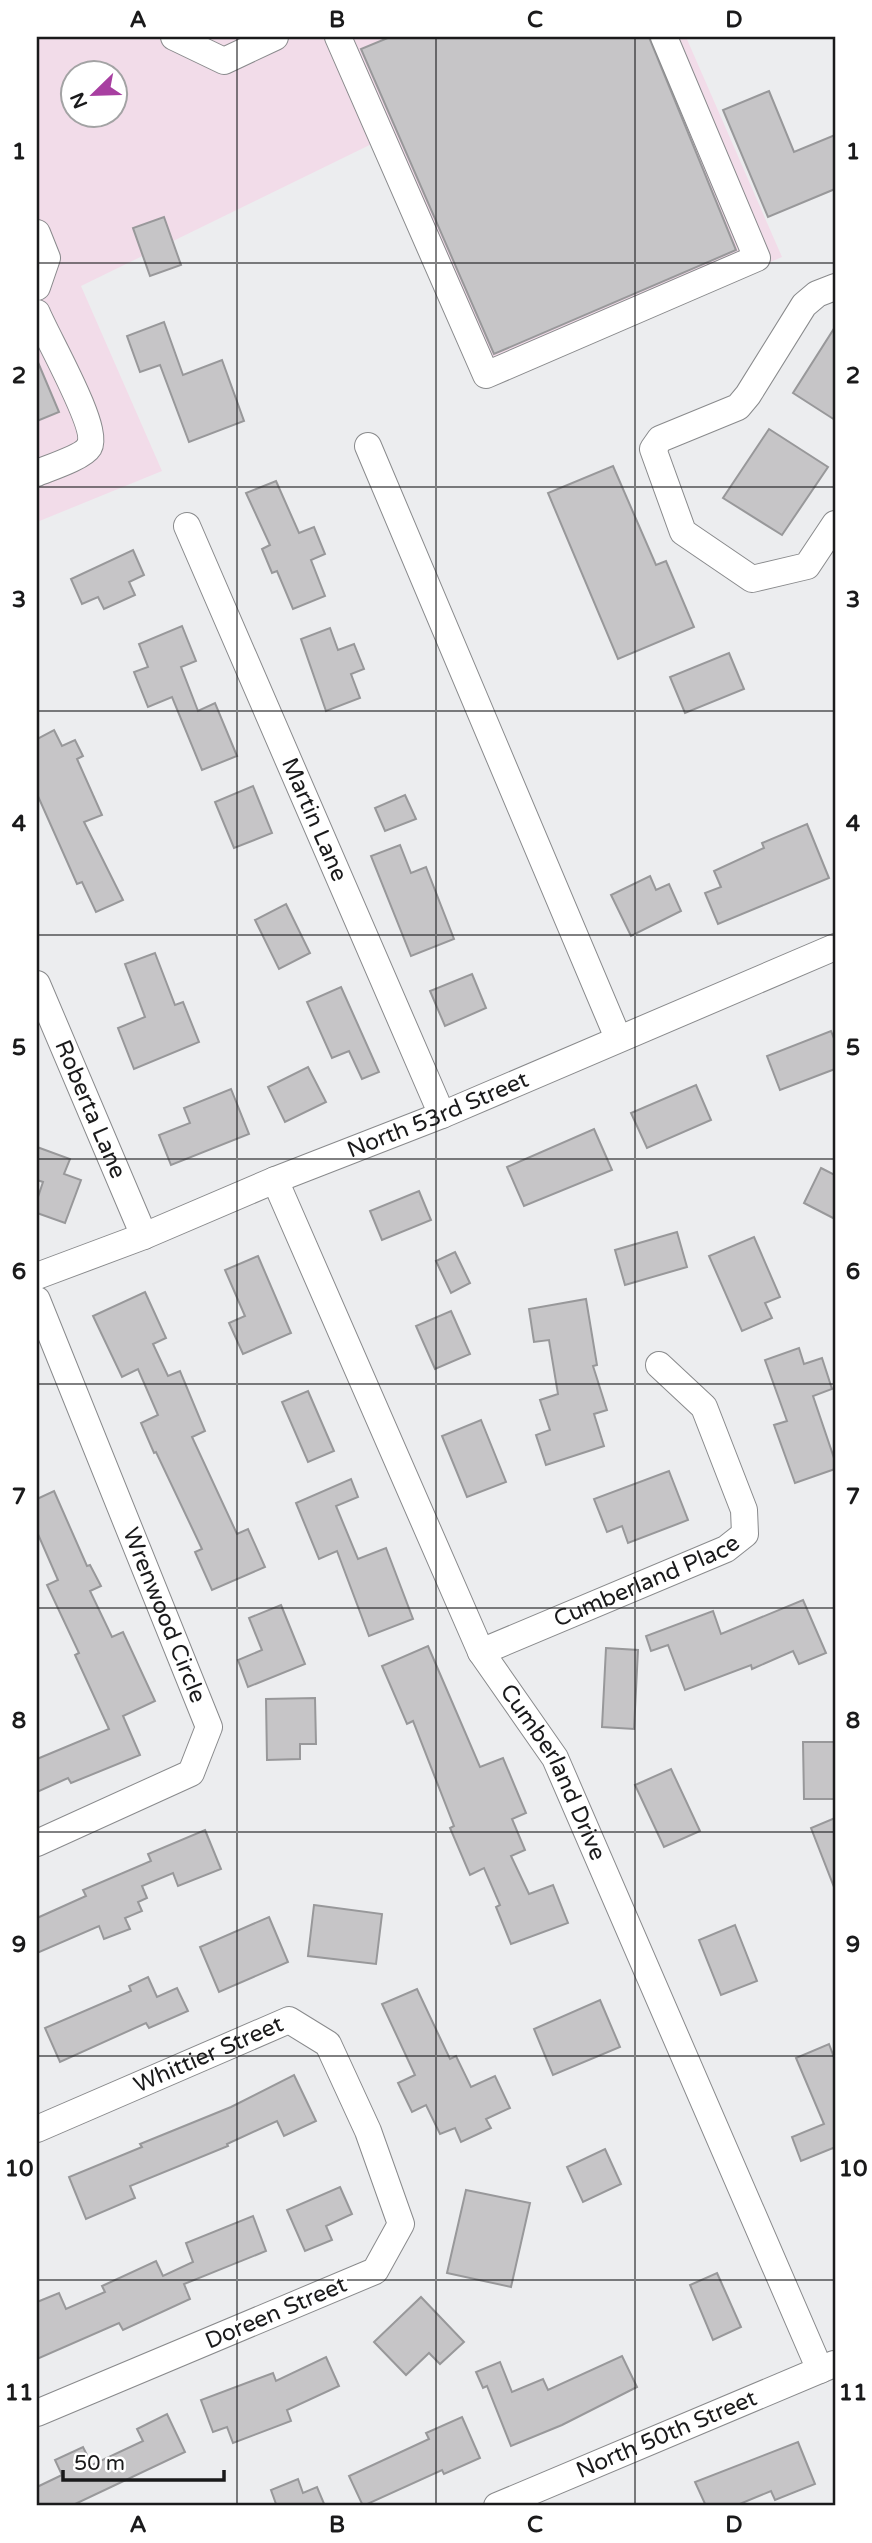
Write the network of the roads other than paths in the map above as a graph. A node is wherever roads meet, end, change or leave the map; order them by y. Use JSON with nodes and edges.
{"nodes":[{"id":1,"x":174,"y":37,"type":"edge"},
{"id":2,"x":275,"y":37,"type":"edge"},
{"id":3,"x":338,"y":37,"type":"edge"},
{"id":4,"x":664,"y":37,"type":"edge"},
{"id":5,"x":37,"y":233,"type":"edge"},
{"id":6,"x":37,"y":287,"type":"edge"},
{"id":7,"x":835,"y":287,"type":"edge"},
{"id":8,"x":37,"y":313,"type":"edge"},
{"id":9,"x":368,"y":446,"type":"dead end"},
{"id":10,"x":37,"y":473,"type":"edge"},
{"id":11,"x":835,"y":524,"type":"edge"},
{"id":12,"x":187,"y":526,"type":"dead end"},
{"id":13,"x":835,"y":947,"type":"edge"},
{"id":14,"x":37,"y":984,"type":"edge"},
{"id":15,"x":618,"y":1038,"type":"junction"},
{"id":16,"x":442,"y":1115,"type":"junction"},
{"id":17,"x":275,"y":1180,"type":"junction"},
{"id":18,"x":144,"y":1236,"type":"junction"},
{"id":19,"x":37,"y":1276,"type":"edge"},
{"id":20,"x":37,"y":1300,"type":"edge"},
{"id":21,"x":659,"y":1365,"type":"dead end"},
{"id":22,"x":481,"y":1652,"type":"junction"},
{"id":23,"x":37,"y":1843,"type":"edge"},
{"id":24,"x":40,"y":2120,"type":"edge"},
{"id":25,"x":368,"y":2131,"type":"joint"},
{"id":26,"x":827,"y":2367,"type":"edge"},
{"id":27,"x":37,"y":2413,"type":"edge"},
{"id":28,"x":497,"y":2506,"type":"edge"}],
"edges":[{"from":1,"to":2,"type":"street"},
{"from":3,"to":4,"type":"street"},
{"from":5,"to":6,"type":"street"},
{"from":7,"to":11,"type":"street"},
{"from":8,"to":10,"type":"street"},
{"from":9,"to":15,"type":"street"},
{"from":12,"to":16,"type":"street","name":"Martin Lane"},
{"from":13,"to":15,"type":"street","name":"North 53rd Street"},
{"from":14,"to":18,"type":"street","name":"Roberta Lane"},
{"from":15,"to":16,"type":"street","name":"North 53rd Street"},
{"from":16,"to":17,"type":"street","name":"North 53rd Street"},
{"from":17,"to":18,"type":"street","name":"North 53rd Street"},
{"from":17,"to":22,"type":"street","name":"Cumberland Drive"},
{"from":18,"to":19,"type":"street","name":"North 53rd Street"},
{"from":20,"to":23,"type":"street","name":"Wrenwood Circle"},
{"from":21,"to":22,"type":"street","name":"Cumberland Place"},
{"from":22,"to":26,"type":"street","name":"Cumberland Drive"},
{"from":24,"to":25,"type":"street","name":"Whittier Street"},
{"from":25,"to":27,"type":"street","name":"Doreen Street"},
{"from":26,"to":28,"type":"street","name":"North 50th Street"}]}
